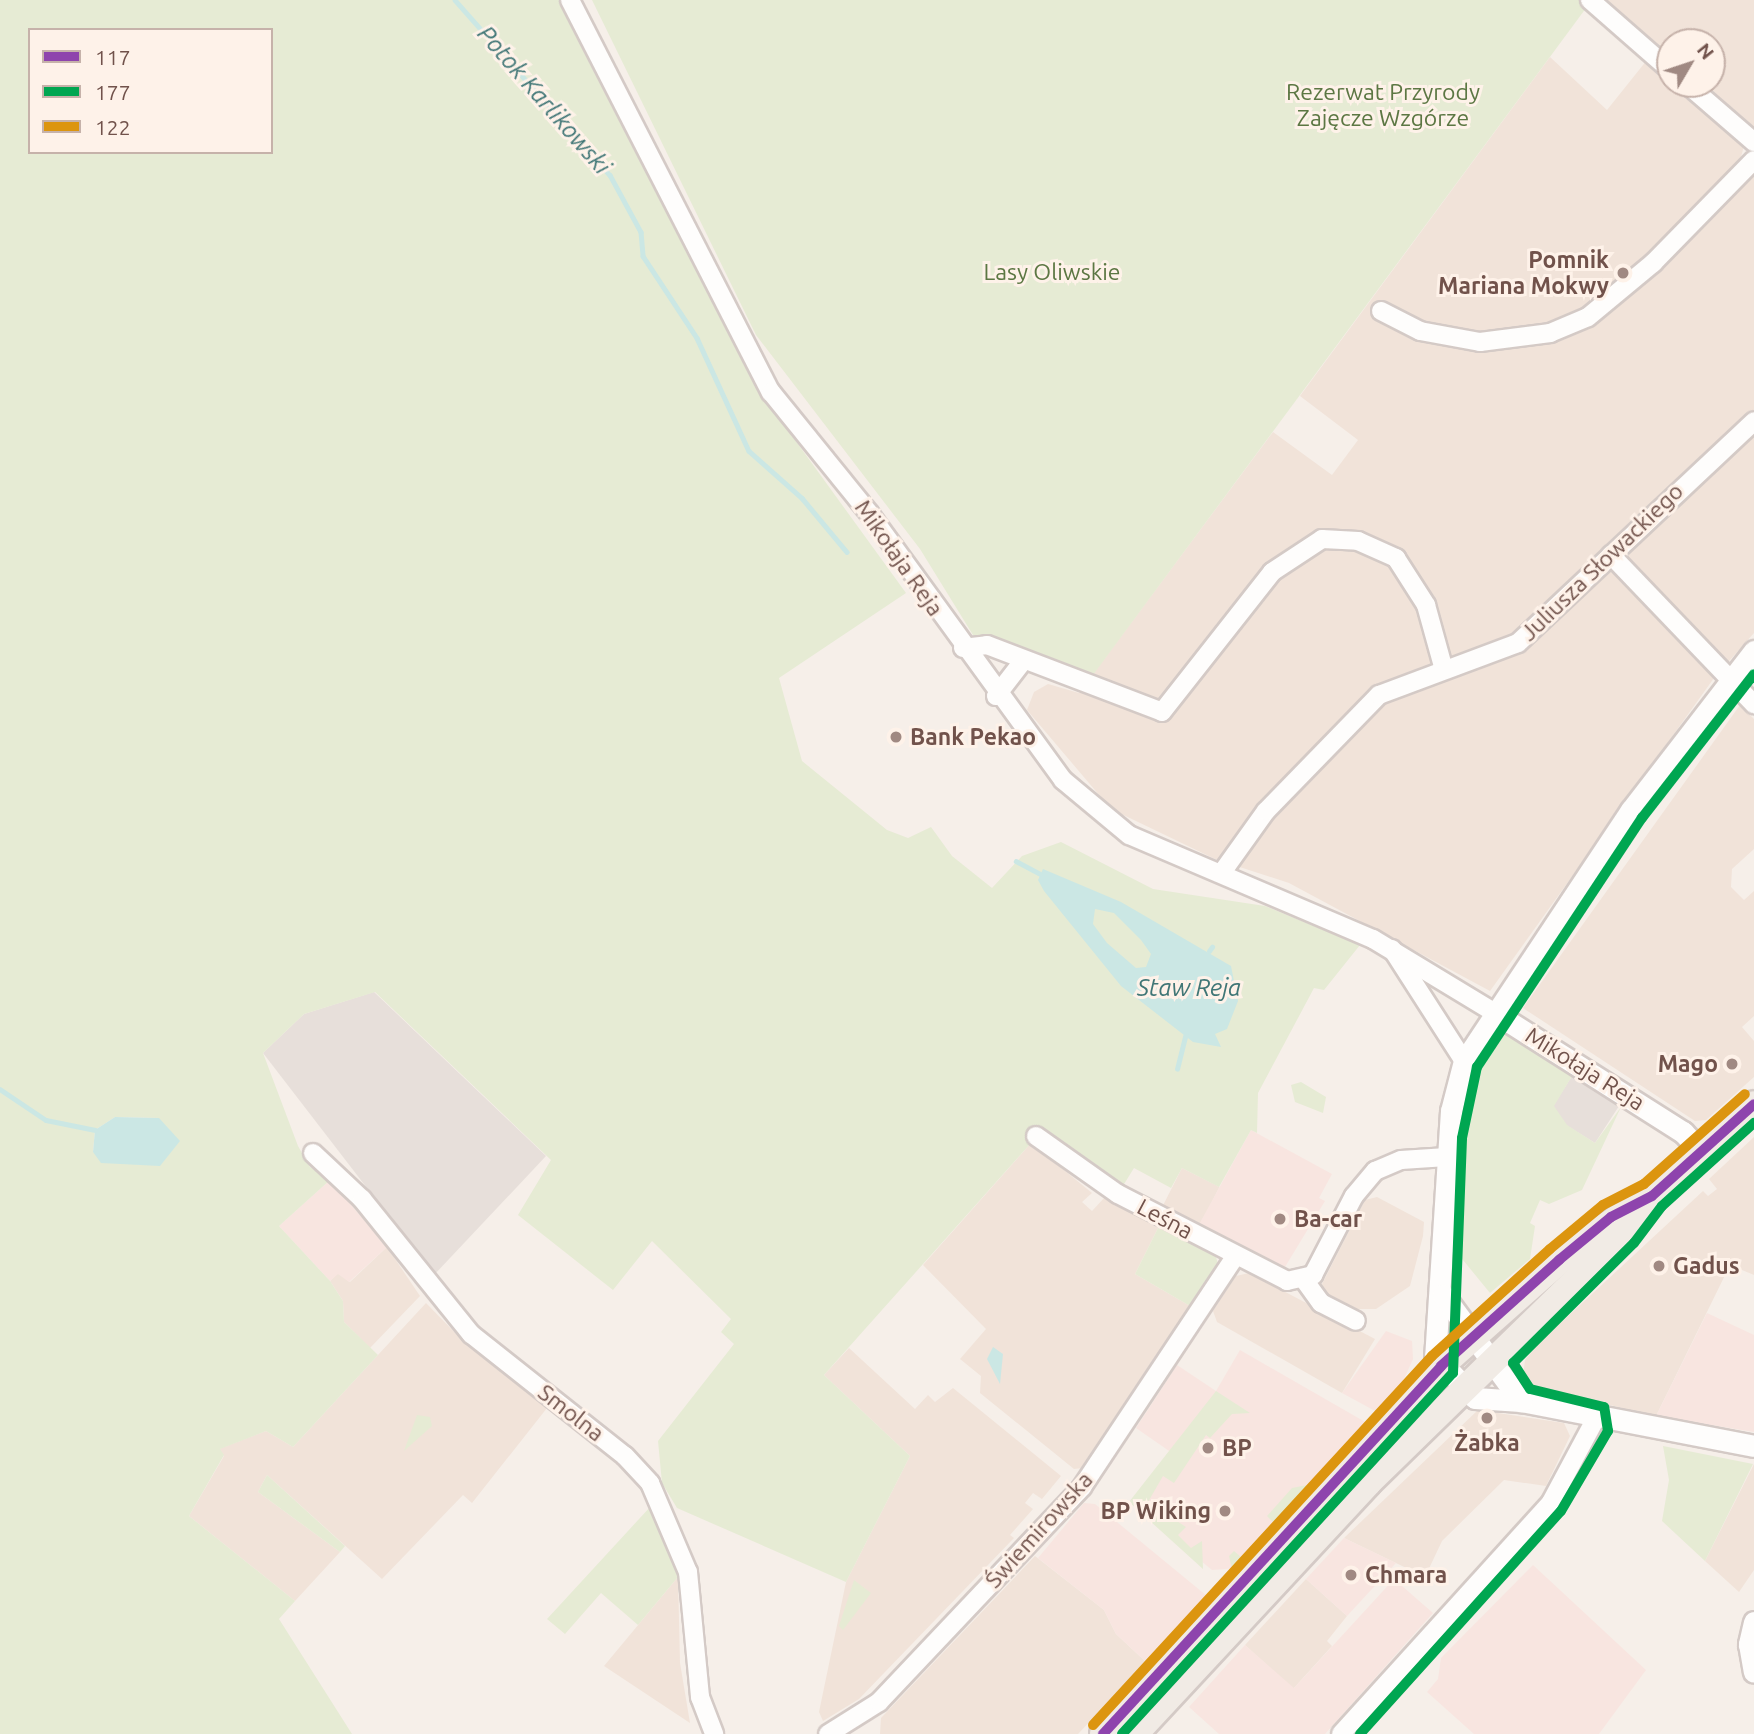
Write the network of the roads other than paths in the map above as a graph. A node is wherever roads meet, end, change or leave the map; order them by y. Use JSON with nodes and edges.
{"nodes":[{"id":1,"x":570,"y":0,"type":"edge"},
{"id":2,"x":1590,"y":0,"type":"edge"},
{"id":3,"x":1656,"y":58,"type":"edge"},
{"id":4,"x":1703,"y":98,"type":"edge"},
{"id":5,"x":1754,"y":142,"type":"edge"},
{"id":6,"x":1754,"y":160,"type":"edge"},
{"id":7,"x":1381,"y":311,"type":"dead end"},
{"id":8,"x":1754,"y":421,"type":"edge"},
{"id":9,"x":1611,"y":555,"type":"junction"},
{"id":10,"x":963,"y":648,"type":"junction"},
{"id":11,"x":1754,"y":651,"type":"edge"},
{"id":12,"x":1023,"y":661,"type":"junction"},
{"id":13,"x":1444,"y":670,"type":"junction"},
{"id":14,"x":1728,"y":681,"type":"junction"},
{"id":15,"x":996,"y":696,"type":"junction"},
{"id":16,"x":1754,"y":704,"type":"edge"},
{"id":17,"x":1223,"y":872,"type":"junction"},
{"id":18,"x":1392,"y":949,"type":"junction"},
{"id":19,"x":1492,"y":1011,"type":"junction"},
{"id":20,"x":1464,"y":1061,"type":"junction"},
{"id":21,"x":1754,"y":1104,"type":"edge"},
{"id":22,"x":1036,"y":1136,"type":"dead end"},
{"id":23,"x":1701,"y":1152,"type":"junction"},
{"id":24,"x":313,"y":1153,"type":"dead end"},
{"id":25,"x":1447,"y":1157,"type":"junction"},
{"id":26,"x":1651,"y":1196,"type":"junction"},
{"id":27,"x":1235,"y":1256,"type":"junction"},
{"id":28,"x":1305,"y":1281,"type":"junction"},
{"id":29,"x":1443,"y":1295,"type":"junction"},
{"id":30,"x":1356,"y":1321,"type":"dead end"},
{"id":31,"x":1476,"y":1333,"type":"junction"},
{"id":32,"x":1495,"y":1361,"type":"junction"},
{"id":33,"x":1441,"y":1366,"type":"junction"},
{"id":34,"x":1464,"y":1392,"type":"junction"},
{"id":35,"x":1521,"y":1401,"type":"junction"},
{"id":36,"x":1596,"y":1418,"type":"junction"},
{"id":37,"x":1754,"y":1446,"type":"edge"},
{"id":38,"x":1754,"y":1622,"type":"edge"},
{"id":39,"x":1754,"y":1672,"type":"edge"},
{"id":40,"x":714,"y":1734,"type":"edge"},
{"id":41,"x":828,"y":1734,"type":"edge"},
{"id":42,"x":1103,"y":1734,"type":"edge"},
{"id":43,"x":1135,"y":1734,"type":"edge"},
{"id":44,"x":1341,"y":1734,"type":"edge"}],
"edges":[{"from":1,"to":10,"type":"street","name":"Mikołaja Reja"},
{"from":2,"to":3,"type":"street"},
{"from":4,"to":5,"type":"street"},
{"from":6,"to":7,"type":"street"},
{"from":8,"to":9,"type":"street","name":"Juliusza Słowackiego"},
{"from":9,"to":13,"type":"street","name":"Juliusza Słowackiego"},
{"from":9,"to":14,"type":"street"},
{"from":10,"to":12,"type":"street"},
{"from":10,"to":15,"type":"street","name":"Mikołaja Reja"},
{"from":11,"to":14,"type":"street"},
{"from":12,"to":13,"type":"street"},
{"from":12,"to":15,"type":"street"},
{"from":13,"to":17,"type":"street","name":"Juliusza Słowackiego"},
{"from":14,"to":16,"type":"street"},
{"from":14,"to":19,"type":"street"},
{"from":15,"to":17,"type":"street","name":"Mikołaja Reja"},
{"from":17,"to":18,"type":"street","name":"Mikołaja Reja"},
{"from":18,"to":19,"type":"street","name":"Mikołaja Reja"},
{"from":18,"to":20,"type":"street"},
{"from":19,"to":20,"type":"street"},
{"from":19,"to":23,"type":"street","name":"Mikołaja Reja"},
{"from":20,"to":25,"type":"street"},
{"from":21,"to":23,"type":"main road"},
{"from":22,"to":27,"type":"street","name":"Leśna"},
{"from":23,"to":26,"type":"main road"},
{"from":24,"to":40,"type":"street","name":"Smolna"},
{"from":25,"to":28,"type":"street"},
{"from":25,"to":29,"type":"street"},
{"from":26,"to":31,"type":"main road"},
{"from":26,"to":32,"type":"main road"},
{"from":27,"to":28,"type":"street","name":"Leśna"},
{"from":27,"to":41,"type":"street","name":"Świemirowska"},
{"from":28,"to":30,"type":"street"},
{"from":29,"to":31,"type":"street"},
{"from":29,"to":33,"type":"street"},
{"from":31,"to":32,"type":"street"},
{"from":31,"to":33,"type":"main road"},
{"from":32,"to":34,"type":"main road"},
{"from":32,"to":35,"type":"street"},
{"from":33,"to":34,"type":"street"},
{"from":33,"to":42,"type":"main road"},
{"from":34,"to":35,"type":"street"},
{"from":34,"to":43,"type":"main road"},
{"from":35,"to":36,"type":"street"},
{"from":36,"to":37,"type":"street"},
{"from":36,"to":44,"type":"street"},
{"from":38,"to":39,"type":"street"}]}
